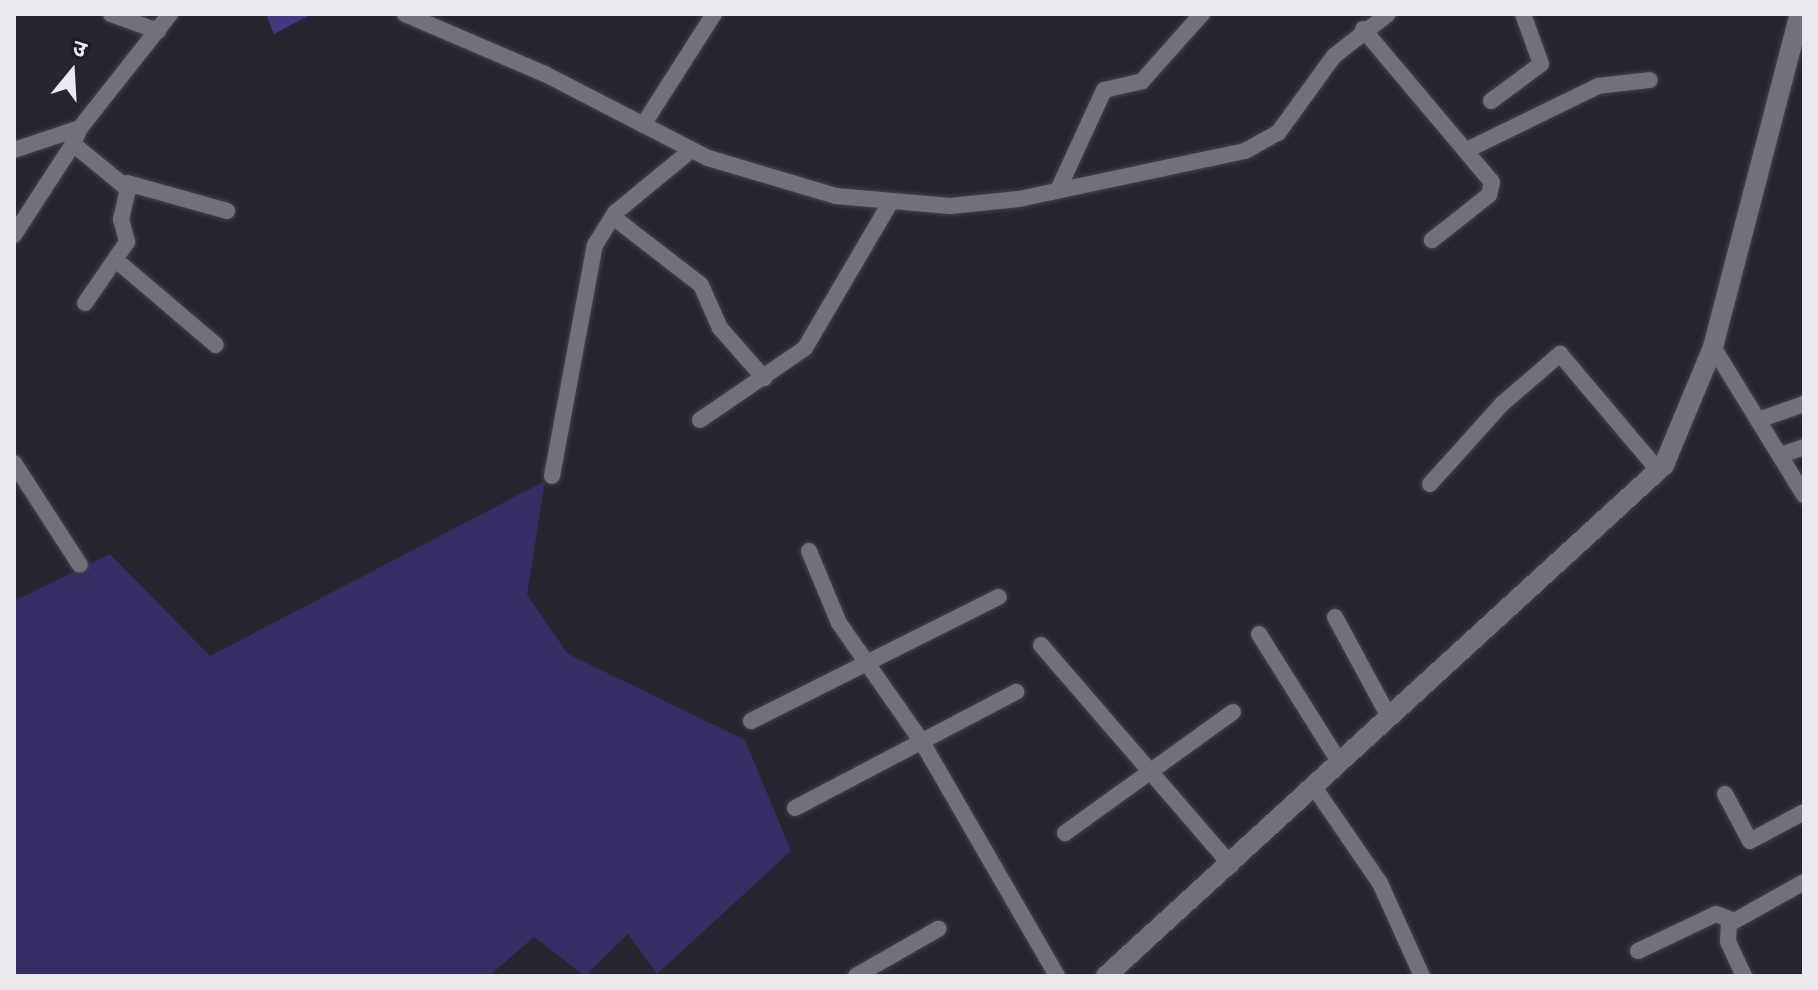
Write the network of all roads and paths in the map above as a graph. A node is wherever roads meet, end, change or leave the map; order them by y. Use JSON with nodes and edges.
{"nodes":[{"id":1,"x":111,"y":14,"type":"edge"},
{"id":2,"x":170,"y":14,"type":"edge"},
{"id":3,"x":405,"y":14,"type":"edge"},
{"id":4,"x":714,"y":14,"type":"edge"},
{"id":5,"x":1202,"y":14,"type":"edge"},
{"id":6,"x":1388,"y":14,"type":"edge"},
{"id":7,"x":1523,"y":14,"type":"edge"},
{"id":8,"x":1800,"y":14,"type":"edge"},
{"id":9,"x":1363,"y":29,"type":"junction"},
{"id":10,"x":158,"y":31,"type":"junction"},
{"id":11,"x":1799,"y":40,"type":"edge"},
{"id":12,"x":1650,"y":80,"type":"dead end"},
{"id":13,"x":1491,"y":101,"type":"dead end"},
{"id":14,"x":643,"y":125,"type":"junction"},
{"id":15,"x":76,"y":136,"type":"junction"},
{"id":16,"x":1469,"y":149,"type":"junction"},
{"id":17,"x":14,"y":150,"type":"edge"},
{"id":18,"x":690,"y":151,"type":"junction"},
{"id":19,"x":127,"y":183,"type":"junction"},
{"id":20,"x":1058,"y":190,"type":"junction"},
{"id":21,"x":890,"y":203,"type":"junction"},
{"id":22,"x":227,"y":211,"type":"dead end"},
{"id":23,"x":613,"y":217,"type":"junction"},
{"id":24,"x":14,"y":235,"type":"edge"},
{"id":25,"x":1432,"y":240,"type":"dead end"},
{"id":26,"x":116,"y":260,"type":"junction"},
{"id":27,"x":85,"y":303,"type":"dead end"},
{"id":28,"x":216,"y":345,"type":"dead end"},
{"id":29,"x":1713,"y":347,"type":"junction"},
{"id":30,"x":764,"y":378,"type":"junction"},
{"id":31,"x":1804,"y":404,"type":"edge"},
{"id":32,"x":700,"y":420,"type":"dead end"},
{"id":33,"x":1758,"y":420,"type":"junction"},
{"id":34,"x":1804,"y":447,"type":"edge"},
{"id":35,"x":1781,"y":455,"type":"junction"},
{"id":36,"x":14,"y":463,"type":"edge"},
{"id":37,"x":1658,"y":470,"type":"junction"},
{"id":38,"x":552,"y":476,"type":"dead end"},
{"id":39,"x":1430,"y":484,"type":"dead end"},
{"id":40,"x":1804,"y":495,"type":"edge"},
{"id":41,"x":809,"y":551,"type":"dead end"},
{"id":42,"x":80,"y":565,"type":"dead end"},
{"id":43,"x":999,"y":597,"type":"dead end"},
{"id":44,"x":1335,"y":617,"type":"dead end"},
{"id":45,"x":1259,"y":634,"type":"dead end"},
{"id":46,"x":1041,"y":645,"type":"dead end"},
{"id":47,"x":871,"y":661,"type":"junction"},
{"id":48,"x":1016,"y":692,"type":"dead end"},
{"id":49,"x":1233,"y":712,"type":"dead end"},
{"id":50,"x":1389,"y":717,"type":"junction"},
{"id":51,"x":751,"y":721,"type":"dead end"},
{"id":52,"x":922,"y":742,"type":"junction"},
{"id":53,"x":1340,"y":763,"type":"junction"},
{"id":54,"x":1151,"y":769,"type":"junction"},
{"id":55,"x":1314,"y":787,"type":"junction"},
{"id":56,"x":1725,"y":794,"type":"dead end"},
{"id":57,"x":795,"y":808,"type":"dead end"},
{"id":58,"x":1804,"y":812,"type":"edge"},
{"id":59,"x":1065,"y":833,"type":"dead end"},
{"id":60,"x":1231,"y":865,"type":"junction"},
{"id":61,"x":1804,"y":882,"type":"edge"},
{"id":62,"x":1732,"y":920,"type":"junction"},
{"id":63,"x":938,"y":929,"type":"dead end"},
{"id":64,"x":1638,"y":951,"type":"dead end"},
{"id":65,"x":856,"y":976,"type":"edge"},
{"id":66,"x":1057,"y":976,"type":"edge"},
{"id":67,"x":1106,"y":976,"type":"edge"},
{"id":68,"x":1422,"y":976,"type":"edge"},
{"id":69,"x":1744,"y":976,"type":"edge"}],
"edges":[{"from":1,"to":10,"type":"street"},
{"from":2,"to":10,"type":"street"},
{"from":3,"to":14,"type":"street"},
{"from":4,"to":14,"type":"street"},
{"from":5,"to":20,"type":"street"},
{"from":6,"to":9,"type":"street"},
{"from":7,"to":13,"type":"street"},
{"from":8,"to":11,"type":"street"},
{"from":9,"to":16,"type":"street"},
{"from":9,"to":20,"type":"street"},
{"from":10,"to":15,"type":"street"},
{"from":11,"to":29,"type":"street"},
{"from":12,"to":16,"type":"street"},
{"from":14,"to":18,"type":"street"},
{"from":15,"to":17,"type":"street"},
{"from":15,"to":19,"type":"street"},
{"from":15,"to":24,"type":"street"},
{"from":16,"to":25,"type":"street"},
{"from":18,"to":21,"type":"street"},
{"from":18,"to":23,"type":"street"},
{"from":19,"to":22,"type":"street"},
{"from":19,"to":26,"type":"street"},
{"from":20,"to":21,"type":"street"},
{"from":21,"to":30,"type":"street"},
{"from":23,"to":30,"type":"street"},
{"from":23,"to":38,"type":"street"},
{"from":26,"to":27,"type":"street"},
{"from":26,"to":28,"type":"street"},
{"from":29,"to":33,"type":"street"},
{"from":29,"to":37,"type":"street"},
{"from":30,"to":32,"type":"street"},
{"from":31,"to":33,"type":"street"},
{"from":33,"to":35,"type":"street"},
{"from":34,"to":35,"type":"street"},
{"from":35,"to":40,"type":"street"},
{"from":36,"to":42,"type":"street"},
{"from":37,"to":39,"type":"street"},
{"from":37,"to":50,"type":"street"},
{"from":41,"to":47,"type":"street"},
{"from":43,"to":47,"type":"street"},
{"from":44,"to":50,"type":"street"},
{"from":45,"to":53,"type":"street"},
{"from":46,"to":54,"type":"street"},
{"from":47,"to":51,"type":"street"},
{"from":47,"to":52,"type":"street"},
{"from":48,"to":52,"type":"street"},
{"from":49,"to":54,"type":"street"},
{"from":50,"to":53,"type":"street"},
{"from":52,"to":57,"type":"street"},
{"from":52,"to":66,"type":"street"},
{"from":53,"to":55,"type":"street"},
{"from":54,"to":59,"type":"street"},
{"from":54,"to":60,"type":"street"},
{"from":55,"to":60,"type":"street"},
{"from":55,"to":68,"type":"street"},
{"from":56,"to":58,"type":"street"},
{"from":60,"to":67,"type":"street"},
{"from":61,"to":62,"type":"street"},
{"from":62,"to":64,"type":"street"},
{"from":62,"to":69,"type":"street"},
{"from":63,"to":65,"type":"street"}]}
